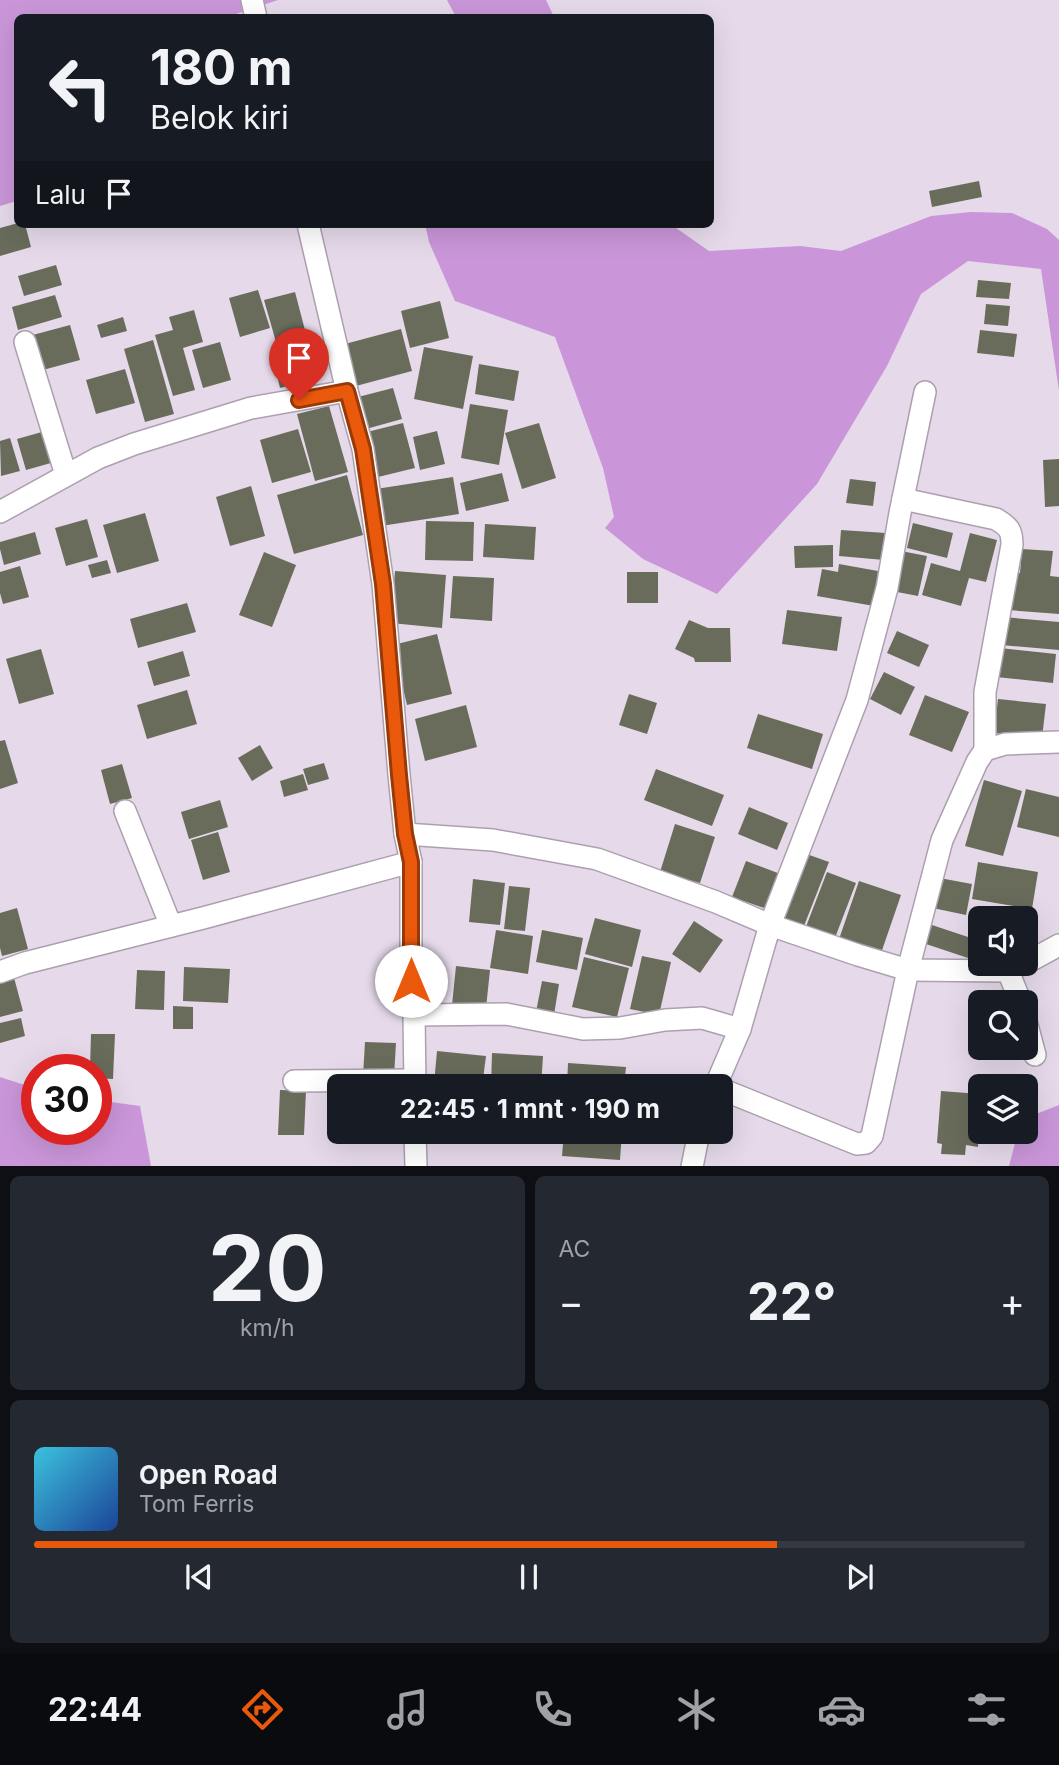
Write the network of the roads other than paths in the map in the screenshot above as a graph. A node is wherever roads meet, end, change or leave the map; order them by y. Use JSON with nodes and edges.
{"nodes":[{"id":1,"x":309,"y":228,"type":"edge"},
{"id":2,"x":25,"y":342,"type":"dead end"},
{"id":3,"x":347,"y":391,"type":"junction"},
{"id":4,"x":925,"y":392,"type":"dead end"},
{"id":5,"x":66,"y":475,"type":"junction"},
{"id":6,"x":903,"y":499,"type":"junction"},
{"id":7,"x":0,"y":512,"type":"edge"},
{"id":8,"x":1059,"y":742,"type":"edge"},
{"id":9,"x":985,"y":750,"type":"junction"},
{"id":10,"x":125,"y":811,"type":"dead end"},
{"id":11,"x":405,"y":834,"type":"junction"},
{"id":12,"x":411,"y":862,"type":"junction"},
{"id":13,"x":770,"y":925,"type":"junction"},
{"id":14,"x":171,"y":926,"type":"junction"},
{"id":15,"x":1059,"y":945,"type":"edge"},
{"id":16,"x":1038,"y":956,"type":"edge"},
{"id":17,"x":968,"y":968,"type":"edge"},
{"id":18,"x":908,"y":970,"type":"junction"},
{"id":19,"x":0,"y":972,"type":"edge"},
{"id":20,"x":414,"y":1015,"type":"junction"},
{"id":21,"x":740,"y":1029,"type":"junction"},
{"id":22,"x":415,"y":1074,"type":"edge"},
{"id":23,"x":722,"y":1074,"type":"edge"},
{"id":24,"x":294,"y":1081,"type":"dead end"},
{"id":25,"x":327,"y":1082,"type":"edge"},
{"id":26,"x":733,"y":1093,"type":"edge"},
{"id":27,"x":415,"y":1144,"type":"edge"},
{"id":28,"x":697,"y":1144,"type":"edge"},
{"id":29,"x":416,"y":1166,"type":"edge"},
{"id":30,"x":692,"y":1166,"type":"edge"}],
"edges":[{"from":1,"to":3,"type":"street"},
{"from":2,"to":5,"type":"street"},
{"from":3,"to":5,"type":"street"},
{"from":3,"to":11,"type":"street"},
{"from":4,"to":6,"type":"street"},
{"from":5,"to":7,"type":"street"},
{"from":6,"to":9,"type":"street"},
{"from":6,"to":13,"type":"street"},
{"from":8,"to":9,"type":"street"},
{"from":9,"to":18,"type":"street"},
{"from":10,"to":14,"type":"street"},
{"from":11,"to":12,"type":"street"},
{"from":11,"to":13,"type":"street"},
{"from":12,"to":14,"type":"street"},
{"from":12,"to":20,"type":"street"},
{"from":13,"to":18,"type":"street"},
{"from":13,"to":21,"type":"street"},
{"from":14,"to":19,"type":"street"},
{"from":15,"to":16,"type":"street"},
{"from":17,"to":18,"type":"street"},
{"from":18,"to":26,"type":"street"},
{"from":20,"to":21,"type":"street"},
{"from":20,"to":22,"type":"street"},
{"from":21,"to":23,"type":"street"},
{"from":24,"to":25,"type":"street"},
{"from":27,"to":29,"type":"street"},
{"from":28,"to":30,"type":"street"}]}
